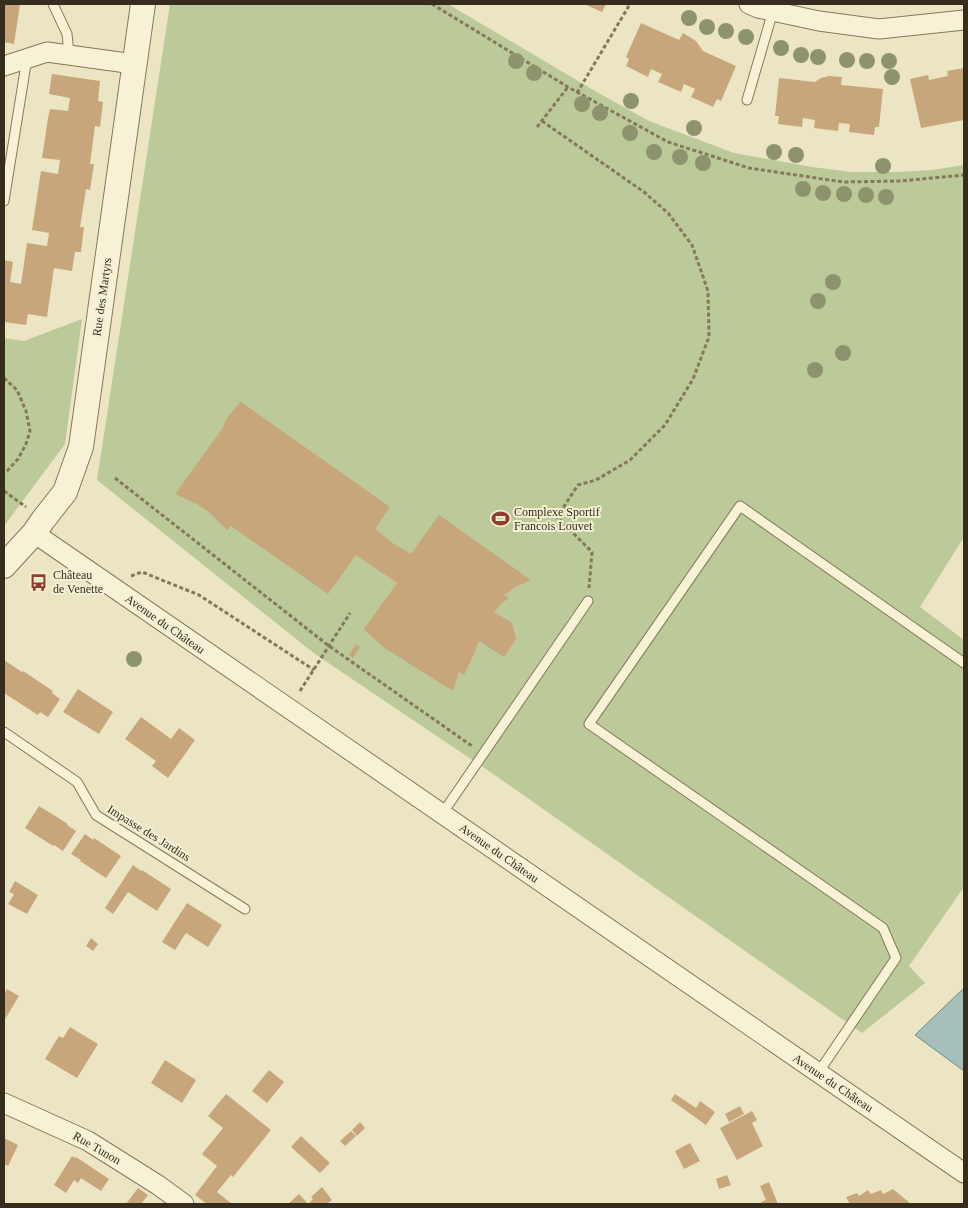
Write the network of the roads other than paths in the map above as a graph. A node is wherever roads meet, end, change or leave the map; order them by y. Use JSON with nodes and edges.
{"nodes":[{"id":1,"x":53,"y":4,"type":"edge"},
{"id":2,"x":143,"y":4,"type":"edge"},
{"id":3,"x":749,"y":4,"type":"edge"},
{"id":4,"x":773,"y":11,"type":"junction"},
{"id":5,"x":964,"y":20,"type":"edge"},
{"id":6,"x":69,"y":54,"type":"junction"},
{"id":7,"x":27,"y":58,"type":"junction"},
{"id":8,"x":134,"y":64,"type":"junction"},
{"id":9,"x":4,"y":66,"type":"edge"},
{"id":10,"x":747,"y":100,"type":"dead end"},
{"id":11,"x":4,"y":201,"type":"edge"},
{"id":12,"x":34,"y":533,"type":"junction"},
{"id":13,"x":4,"y":566,"type":"edge"},
{"id":14,"x":588,"y":601,"type":"road end"},
{"id":15,"x":964,"y":663,"type":"edge"},
{"id":16,"x":4,"y":732,"type":"edge"},
{"id":17,"x":442,"y":814,"type":"junction"},
{"id":18,"x":245,"y":908,"type":"dead end"},
{"id":19,"x":818,"y":1073,"type":"junction"},
{"id":20,"x":4,"y":1103,"type":"edge"},
{"id":21,"x":964,"y":1173,"type":"edge"},
{"id":22,"x":184,"y":1204,"type":"edge"}],
"edges":[{"from":1,"to":6,"type":"lane"},
{"from":2,"to":8,"type":"street","name":"Rue des Martyrs"},
{"from":3,"to":4,"type":"street"},
{"from":4,"to":5,"type":"street"},
{"from":4,"to":10,"type":"lane"},
{"from":6,"to":7,"type":"street"},
{"from":6,"to":8,"type":"street"},
{"from":7,"to":9,"type":"street"},
{"from":7,"to":11,"type":"lane"},
{"from":8,"to":12,"type":"street","name":"Rue des Martyrs"},
{"from":12,"to":13,"type":"street","name":"Rue des Martyrs"},
{"from":12,"to":17,"type":"street","name":"Avenue du Château"},
{"from":14,"to":17,"type":"lane"},
{"from":15,"to":19,"type":"lane"},
{"from":16,"to":18,"type":"lane","name":"Impasse des Jardins"},
{"from":17,"to":19,"type":"street","name":"Avenue du Château"},
{"from":19,"to":21,"type":"street","name":"Avenue du Château"},
{"from":20,"to":22,"type":"street","name":"Rue Tunon"}]}
